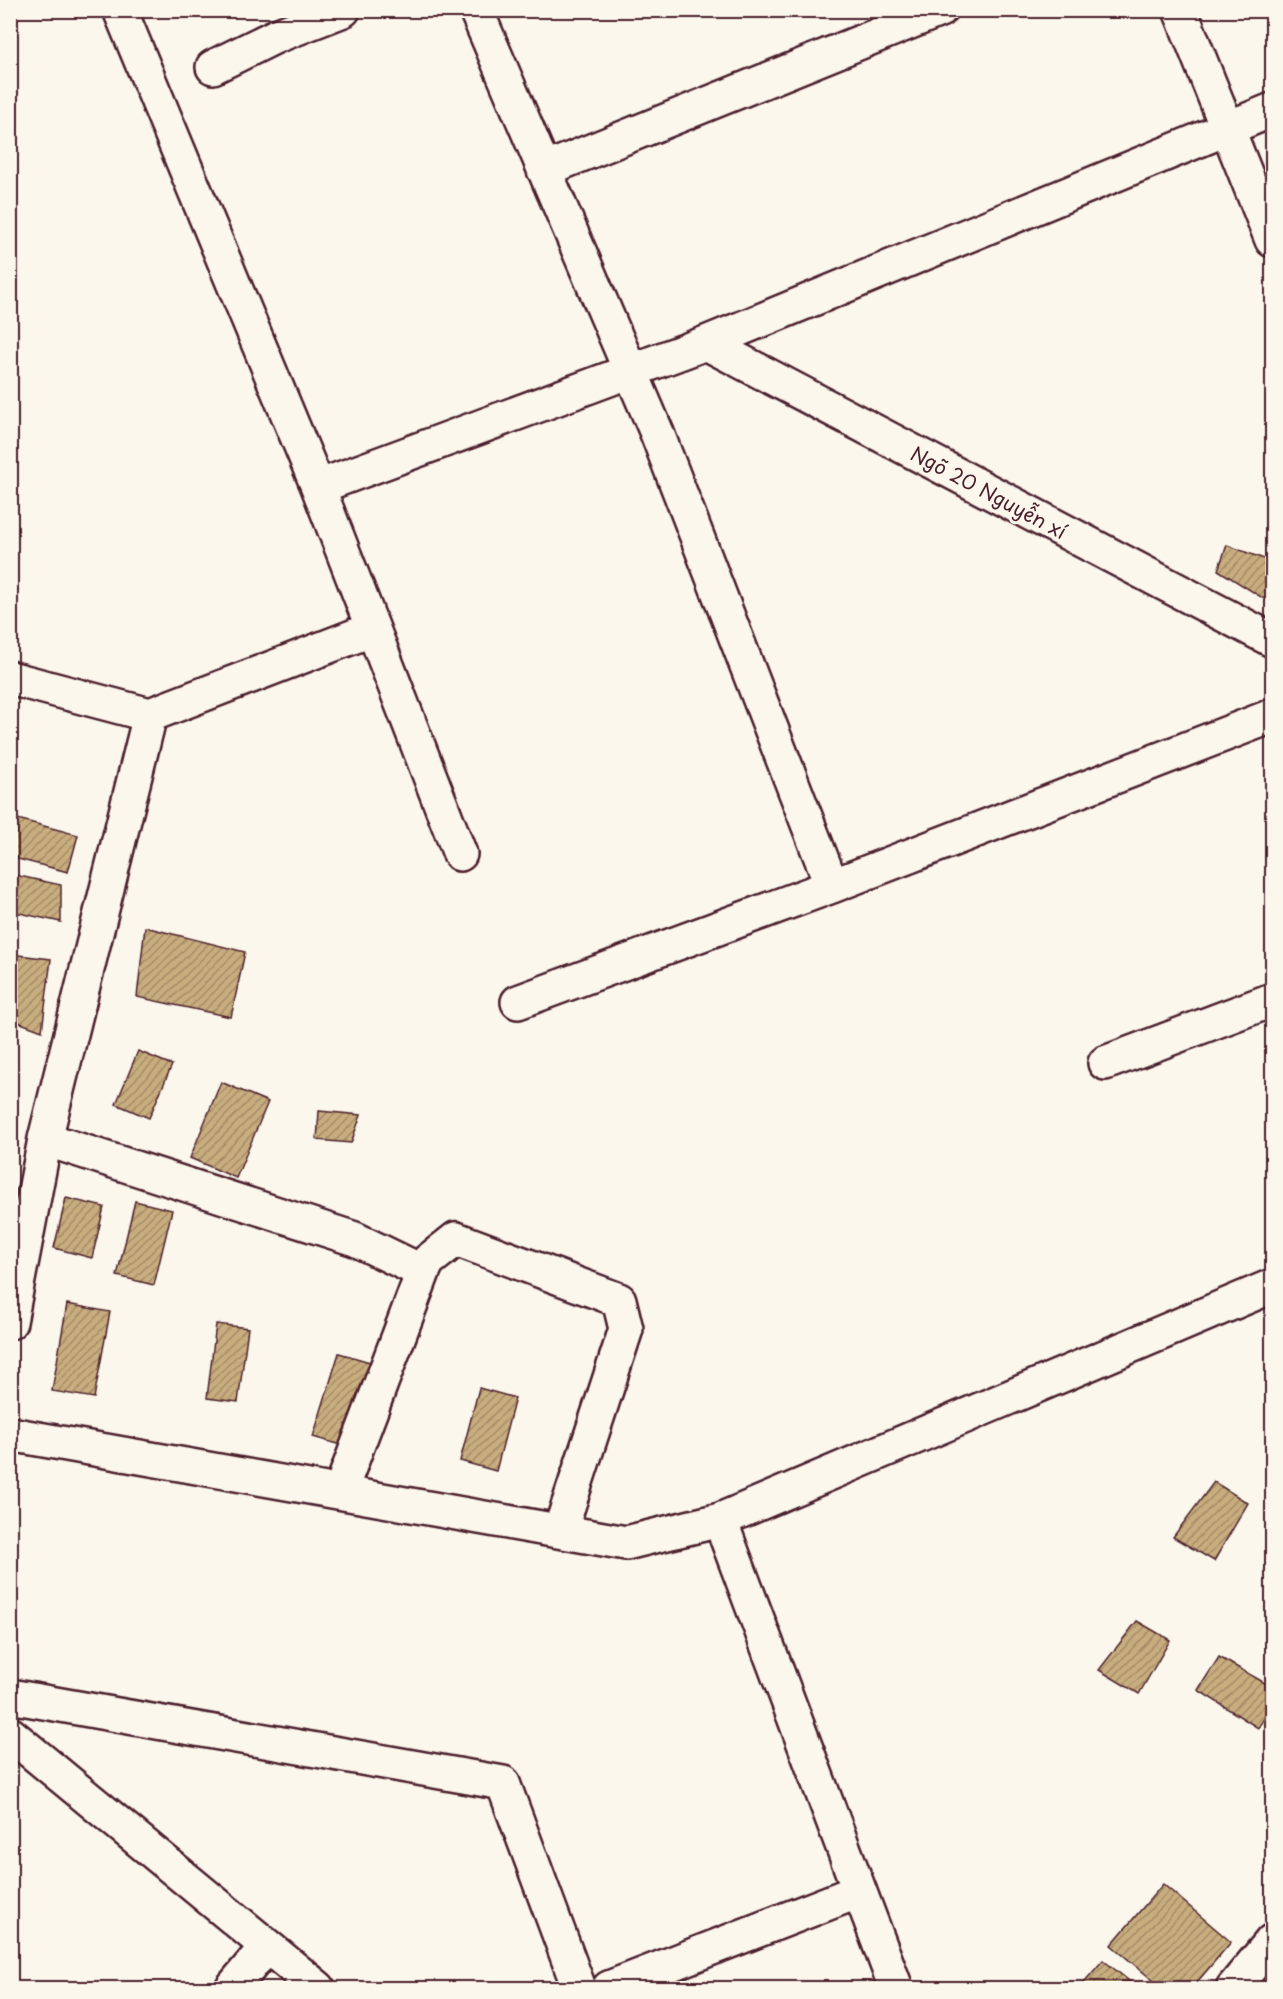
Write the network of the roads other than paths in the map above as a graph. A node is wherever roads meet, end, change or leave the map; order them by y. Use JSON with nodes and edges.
{"nodes":[{"id":1,"x":120,"y":10,"type":"edge"},
{"id":2,"x":343,"y":10,"type":"edge"},
{"id":3,"x":476,"y":10,"type":"edge"},
{"id":4,"x":940,"y":10,"type":"edge"},
{"id":5,"x":1180,"y":10,"type":"edge"},
{"id":6,"x":285,"y":23,"type":"edge"},
{"id":7,"x":213,"y":67,"type":"dead end"},
{"id":8,"x":1272,"y":110,"type":"edge"},
{"id":9,"x":1228,"y":129,"type":"junction"},
{"id":10,"x":544,"y":170,"type":"junction"},
{"id":11,"x":1272,"y":240,"type":"edge"},
{"id":12,"x":706,"y":343,"type":"junction"},
{"id":13,"x":630,"y":372,"type":"junction"},
{"id":14,"x":318,"y":487,"type":"junction"},
{"id":15,"x":373,"y":628,"type":"junction"},
{"id":16,"x":1272,"y":640,"type":"edge"},
{"id":17,"x":10,"y":678,"type":"edge"},
{"id":18,"x":150,"y":715,"type":"junction"},
{"id":19,"x":1272,"y":716,"type":"edge"},
{"id":20,"x":460,"y":854,"type":"dead end"},
{"id":21,"x":832,"y":886,"type":"junction"},
{"id":22,"x":1272,"y":999,"type":"edge"},
{"id":23,"x":518,"y":1002,"type":"dead end"},
{"id":24,"x":1105,"y":1064,"type":"dead end"},
{"id":25,"x":45,"y":1139,"type":"junction"},
{"id":26,"x":423,"y":1272,"type":"junction"},
{"id":27,"x":1272,"y":1286,"type":"edge"},
{"id":28,"x":10,"y":1322,"type":"edge"},
{"id":29,"x":10,"y":1434,"type":"edge"},
{"id":30,"x":340,"y":1492,"type":"junction"},
{"id":31,"x":720,"y":1520,"type":"junction"},
{"id":32,"x":560,"y":1531,"type":"junction"},
{"id":33,"x":10,"y":1696,"type":"edge"},
{"id":34,"x":10,"y":1734,"type":"edge"},
{"id":35,"x":859,"y":1891,"type":"junction"},
{"id":36,"x":1272,"y":1941,"type":"edge"},
{"id":37,"x":267,"y":1946,"type":"junction"},
{"id":38,"x":1242,"y":1986,"type":"edge"},
{"id":39,"x":232,"y":1989,"type":"edge"},
{"id":40,"x":318,"y":1989,"type":"edge"},
{"id":41,"x":579,"y":1989,"type":"edge"},
{"id":42,"x":609,"y":1989,"type":"edge"},
{"id":43,"x":896,"y":1989,"type":"edge"}],
"edges":[{"from":1,"to":14,"type":"street"},
{"from":2,"to":6,"type":"street"},
{"from":3,"to":10,"type":"street"},
{"from":4,"to":10,"type":"street"},
{"from":5,"to":9,"type":"street"},
{"from":6,"to":7,"type":"street"},
{"from":8,"to":9,"type":"street"},
{"from":9,"to":11,"type":"street"},
{"from":9,"to":12,"type":"street"},
{"from":10,"to":13,"type":"street"},
{"from":12,"to":13,"type":"street"},
{"from":12,"to":16,"type":"street","name":"Ngõ 20 Nguyễn xí"},
{"from":13,"to":14,"type":"street"},
{"from":13,"to":21,"type":"street"},
{"from":14,"to":15,"type":"street"},
{"from":15,"to":18,"type":"street"},
{"from":15,"to":20,"type":"street"},
{"from":17,"to":18,"type":"street"},
{"from":18,"to":25,"type":"street"},
{"from":19,"to":21,"type":"street"},
{"from":21,"to":23,"type":"street"},
{"from":22,"to":24,"type":"street"},
{"from":25,"to":26,"type":"street"},
{"from":25,"to":28,"type":"street"},
{"from":26,"to":30,"type":"street"},
{"from":26,"to":32,"type":"street"},
{"from":27,"to":31,"type":"street"},
{"from":29,"to":30,"type":"street"},
{"from":30,"to":32,"type":"street"},
{"from":31,"to":32,"type":"street"},
{"from":31,"to":35,"type":"street"},
{"from":33,"to":41,"type":"street"},
{"from":34,"to":37,"type":"street"},
{"from":35,"to":42,"type":"street"},
{"from":35,"to":43,"type":"street"},
{"from":36,"to":38,"type":"street"},
{"from":37,"to":39,"type":"street"},
{"from":37,"to":40,"type":"street"}]}
